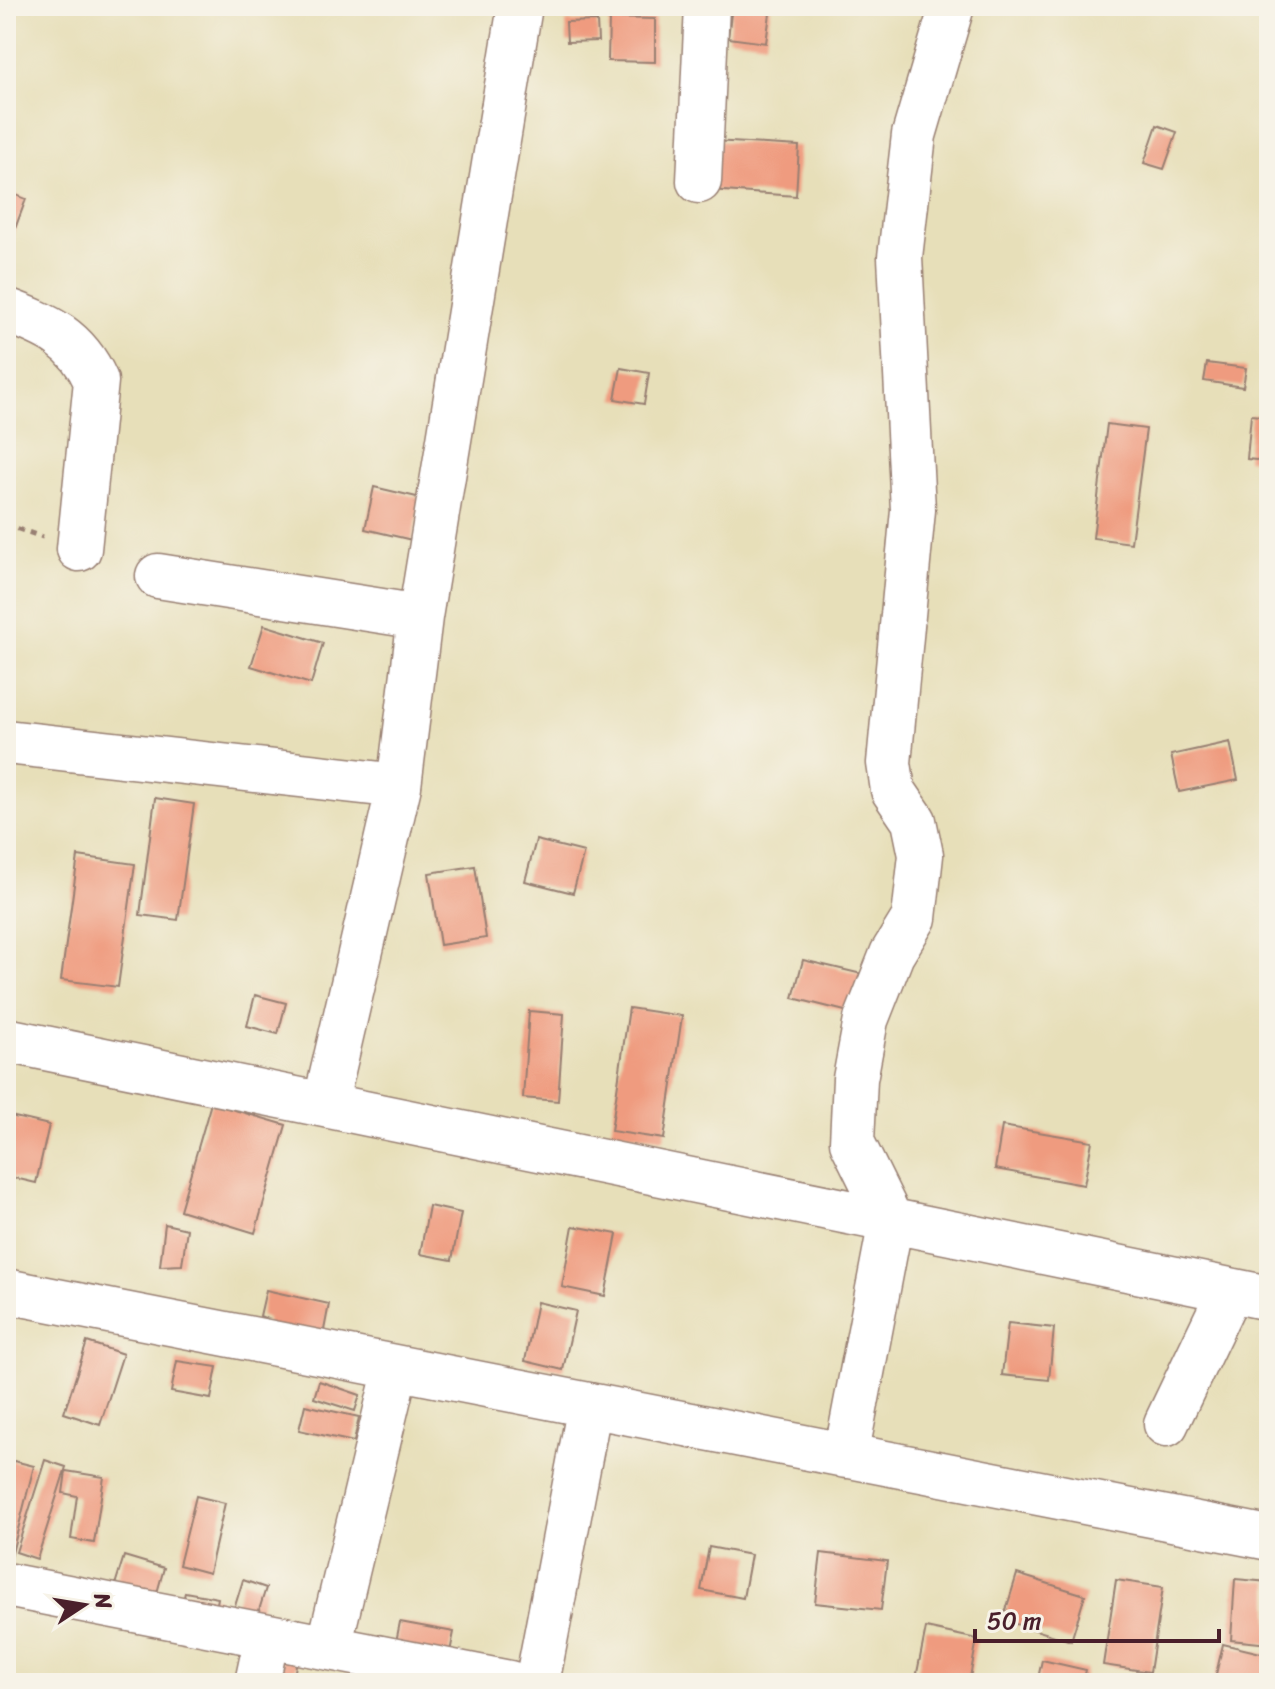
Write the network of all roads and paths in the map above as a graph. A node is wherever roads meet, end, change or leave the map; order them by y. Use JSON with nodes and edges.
{"nodes":[{"id":1,"x":520,"y":6,"type":"edge"},
{"id":2,"x":707,"y":6,"type":"edge"},
{"id":3,"x":952,"y":6,"type":"edge"},
{"id":4,"x":699,"y":181,"type":"dead end"},
{"id":5,"x":6,"y":310,"type":"edge"},
{"id":6,"x":79,"y":549,"type":"dead end"},
{"id":7,"x":158,"y":576,"type":"dead end"},
{"id":8,"x":420,"y":617,"type":"junction"},
{"id":9,"x":6,"y":742,"type":"edge"},
{"id":10,"x":399,"y":786,"type":"junction"},
{"id":11,"x":6,"y":1040,"type":"edge"},
{"id":12,"x":325,"y":1105,"type":"junction"},
{"id":13,"x":891,"y":1221,"type":"junction"},
{"id":14,"x":6,"y":1291,"type":"edge"},
{"id":15,"x":1250,"y":1294,"type":"edge"},
{"id":16,"x":396,"y":1368,"type":"junction"},
{"id":17,"x":590,"y":1405,"type":"junction"},
{"id":18,"x":1166,"y":1424,"type":"dead end"},
{"id":19,"x":846,"y":1456,"type":"junction"},
{"id":20,"x":1269,"y":1538,"type":"edge"},
{"id":21,"x":6,"y":1585,"type":"edge"},
{"id":22,"x":267,"y":1636,"type":"junction"},
{"id":23,"x":329,"y":1647,"type":"junction"},
{"id":24,"x":257,"y":1683,"type":"edge"},
{"id":25,"x":510,"y":1683,"type":"edge"},
{"id":26,"x":537,"y":1683,"type":"edge"}],
"edges":[{"from":1,"to":8,"type":"street"},
{"from":2,"to":4,"type":"street"},
{"from":3,"to":13,"type":"street"},
{"from":5,"to":6,"type":"street"},
{"from":7,"to":8,"type":"street"},
{"from":8,"to":10,"type":"street"},
{"from":9,"to":10,"type":"street"},
{"from":10,"to":12,"type":"street"},
{"from":11,"to":12,"type":"street"},
{"from":12,"to":13,"type":"street"},
{"from":13,"to":15,"type":"street"},
{"from":13,"to":19,"type":"street"},
{"from":14,"to":16,"type":"street"},
{"from":15,"to":18,"type":"street"},
{"from":16,"to":17,"type":"street"},
{"from":16,"to":23,"type":"street"},
{"from":17,"to":19,"type":"street"},
{"from":17,"to":26,"type":"street"},
{"from":19,"to":20,"type":"street"},
{"from":21,"to":22,"type":"street"},
{"from":22,"to":23,"type":"street"},
{"from":22,"to":24,"type":"street"},
{"from":23,"to":25,"type":"street"}]}
